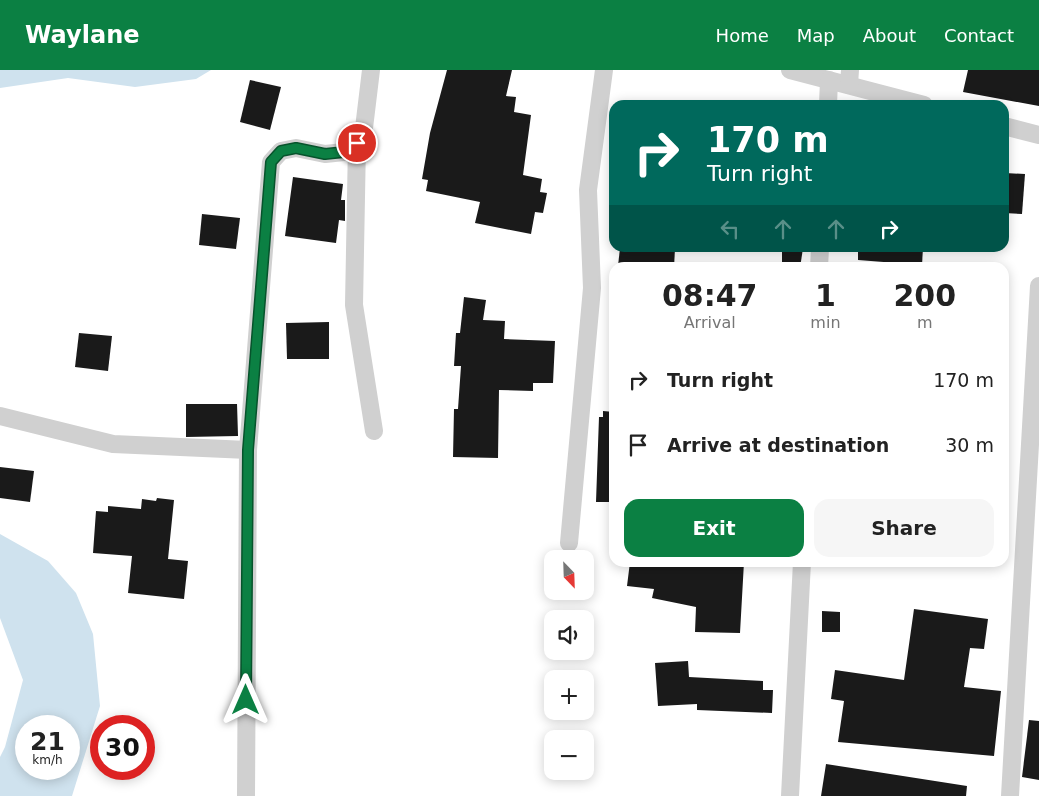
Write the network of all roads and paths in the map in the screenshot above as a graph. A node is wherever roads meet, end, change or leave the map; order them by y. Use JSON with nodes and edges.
{"nodes":[{"id":1,"x":371,"y":70,"type":"edge"},
{"id":2,"x":604,"y":70,"type":"edge"},
{"id":3,"x":790,"y":70,"type":"edge"},
{"id":4,"x":850,"y":78,"type":"edge"},
{"id":5,"x":829,"y":80,"type":"junction"},
{"id":6,"x":828,"y":100,"type":"edge"},
{"id":7,"x":910,"y":100,"type":"edge"},
{"id":8,"x":1009,"y":127,"type":"edge"},
{"id":9,"x":1039,"y":135,"type":"edge"},
{"id":10,"x":357,"y":143,"type":"junction"},
{"id":11,"x":1039,"y":286,"type":"edge"},
{"id":12,"x":0,"y":416,"type":"edge"},
{"id":13,"x":374,"y":431,"type":"dead end"},
{"id":14,"x":248,"y":450,"type":"junction"},
{"id":15,"x":569,"y":543,"type":"dead end"},
{"id":16,"x":802,"y":567,"type":"edge"},
{"id":17,"x":246,"y":796,"type":"edge"},
{"id":18,"x":790,"y":796,"type":"edge"},
{"id":19,"x":1010,"y":796,"type":"edge"}],
"edges":[{"from":1,"to":10,"type":"street"},
{"from":2,"to":15,"type":"street"},
{"from":3,"to":5,"type":"street"},
{"from":4,"to":5,"type":"street"},
{"from":4,"to":7,"type":"street"},
{"from":5,"to":6,"type":"street"},
{"from":8,"to":9,"type":"street"},
{"from":10,"to":13,"type":"street"},
{"from":10,"to":14,"type":"street"},
{"from":11,"to":19,"type":"street"},
{"from":12,"to":14,"type":"street"},
{"from":14,"to":17,"type":"street"},
{"from":16,"to":18,"type":"street"}]}
